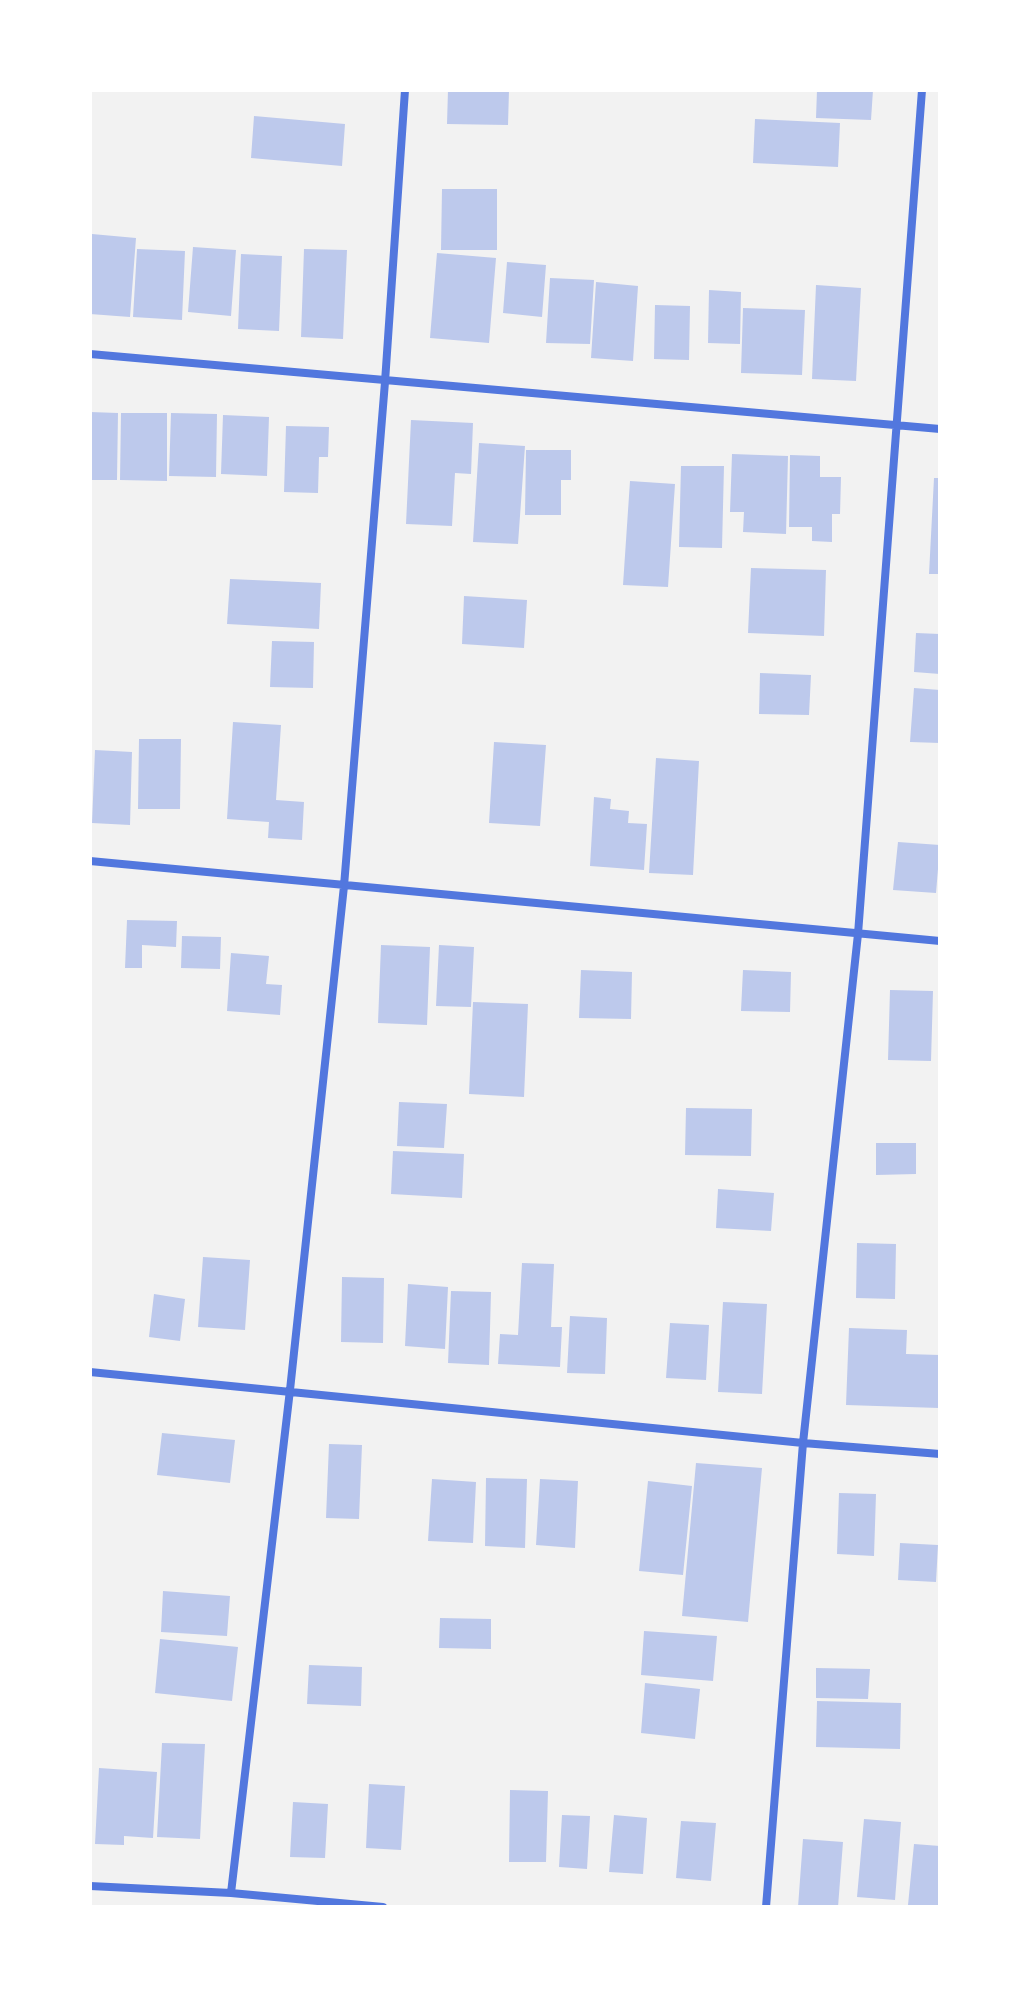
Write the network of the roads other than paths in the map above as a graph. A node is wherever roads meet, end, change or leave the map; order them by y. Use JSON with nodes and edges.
{"nodes":[{"id":1,"x":405,"y":90,"type":"edge"},
{"id":2,"x":922,"y":90,"type":"edge"},
{"id":3,"x":90,"y":354,"type":"edge"},
{"id":4,"x":385,"y":382,"type":"junction"},
{"id":5,"x":895,"y":425,"type":"junction"},
{"id":6,"x":940,"y":429,"type":"edge"},
{"id":7,"x":90,"y":861,"type":"edge"},
{"id":8,"x":344,"y":886,"type":"junction"},
{"id":9,"x":858,"y":934,"type":"junction"},
{"id":10,"x":940,"y":941,"type":"edge"},
{"id":11,"x":90,"y":1372,"type":"edge"},
{"id":12,"x":290,"y":1390,"type":"junction"},
{"id":13,"x":803,"y":1443,"type":"junction"},
{"id":14,"x":940,"y":1454,"type":"edge"},
{"id":15,"x":90,"y":1886,"type":"edge"},
{"id":16,"x":231,"y":1893,"type":"junction"},
{"id":17,"x":383,"y":1907,"type":"edge"},
{"id":18,"x":766,"y":1907,"type":"edge"}],
"edges":[{"from":1,"to":4,"type":"street"},
{"from":2,"to":5,"type":"street"},
{"from":3,"to":4,"type":"street"},
{"from":4,"to":5,"type":"street"},
{"from":4,"to":8,"type":"street"},
{"from":5,"to":6,"type":"street"},
{"from":5,"to":9,"type":"street"},
{"from":7,"to":8,"type":"street"},
{"from":8,"to":9,"type":"street"},
{"from":8,"to":12,"type":"street"},
{"from":9,"to":10,"type":"street"},
{"from":9,"to":13,"type":"street"},
{"from":11,"to":12,"type":"street"},
{"from":12,"to":13,"type":"street"},
{"from":12,"to":16,"type":"street"},
{"from":13,"to":14,"type":"street"},
{"from":13,"to":18,"type":"street"},
{"from":15,"to":16,"type":"street"},
{"from":16,"to":17,"type":"street"}]}
